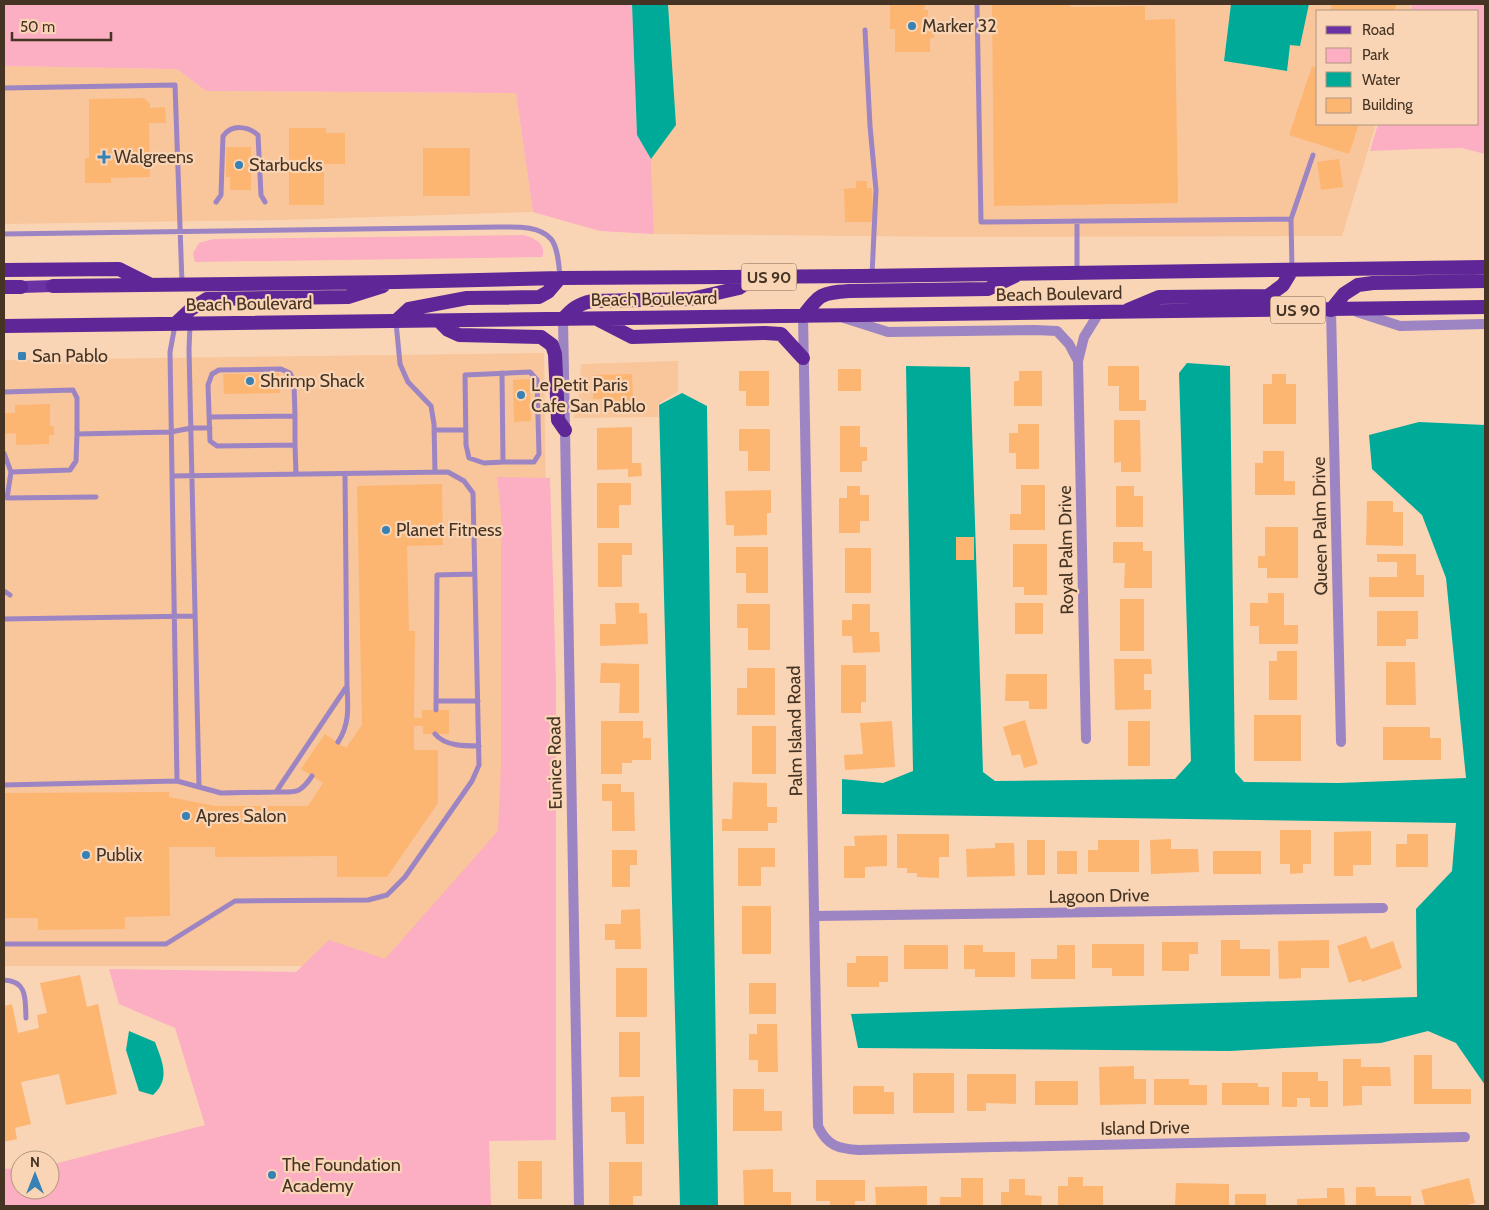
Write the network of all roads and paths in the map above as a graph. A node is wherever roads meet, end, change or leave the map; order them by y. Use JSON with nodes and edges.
{"nodes":[{"id":1,"x":977,"y":4,"type":"edge"},
{"id":2,"x":865,"y":30,"type":"dead end"},
{"id":3,"x":4,"y":88,"type":"edge"},
{"id":4,"x":1313,"y":155,"type":"dead end"},
{"id":5,"x":216,"y":202,"type":"dead end"},
{"id":6,"x":265,"y":202,"type":"dead end"},
{"id":7,"x":1291,"y":219,"type":"junction"},
{"id":8,"x":1077,"y":221,"type":"junction"},
{"id":9,"x":181,"y":231,"type":"junction"},
{"id":10,"x":4,"y":234,"type":"edge"},
{"id":11,"x":1485,"y":268,"type":"edge"},
{"id":12,"x":4,"y":270,"type":"edge"},
{"id":13,"x":1292,"y":270,"type":"junction"},
{"id":14,"x":1077,"y":273,"type":"junction"},
{"id":15,"x":1020,"y":274,"type":"junction"},
{"id":16,"x":872,"y":276,"type":"junction"},
{"id":17,"x":756,"y":277,"type":"junction"},
{"id":18,"x":560,"y":278,"type":"junction"},
{"id":19,"x":1485,"y":281,"type":"edge"},
{"id":20,"x":396,"y":282,"type":"junction"},
{"id":21,"x":152,"y":285,"type":"junction"},
{"id":22,"x":182,"y":285,"type":"junction"},
{"id":23,"x":52,"y":286,"type":"joint"},
{"id":24,"x":4,"y":287,"type":"edge"},
{"id":25,"x":21,"y":287,"type":"joint"},
{"id":26,"x":1485,"y":307,"type":"edge"},
{"id":27,"x":1331,"y":310,"type":"junction"},
{"id":28,"x":1352,"y":310,"type":"junction"},
{"id":29,"x":1120,"y":312,"type":"junction"},
{"id":30,"x":1099,"y":313,"type":"junction"},
{"id":31,"x":803,"y":316,"type":"junction"},
{"id":32,"x":838,"y":316,"type":"junction"},
{"id":33,"x":563,"y":319,"type":"junction"},
{"id":34,"x":596,"y":319,"type":"junction"},
{"id":35,"x":396,"y":321,"type":"junction"},
{"id":36,"x":439,"y":321,"type":"junction"},
{"id":37,"x":175,"y":324,"type":"junction"},
{"id":38,"x":190,"y":324,"type":"junction"},
{"id":39,"x":1485,"y":324,"type":"edge"},
{"id":40,"x":4,"y":326,"type":"edge"},
{"id":41,"x":804,"y":358,"type":"junction"},
{"id":42,"x":1078,"y":360,"type":"junction"},
{"id":43,"x":502,"y":373,"type":"junction"},
{"id":44,"x":4,"y":392,"type":"edge"},
{"id":45,"x":295,"y":416,"type":"junction"},
{"id":46,"x":210,"y":417,"type":"junction"},
{"id":47,"x":191,"y":428,"type":"junction"},
{"id":48,"x":210,"y":428,"type":"junction"},
{"id":49,"x":434,"y":430,"type":"junction"},
{"id":50,"x":466,"y":430,"type":"junction"},
{"id":51,"x":565,"y":430,"type":"junction"},
{"id":52,"x":171,"y":432,"type":"junction"},
{"id":53,"x":77,"y":434,"type":"junction"},
{"id":54,"x":295,"y":445,"type":"junction"},
{"id":55,"x":4,"y":453,"type":"edge"},
{"id":56,"x":503,"y":462,"type":"junction"},
{"id":57,"x":10,"y":472,"type":"junction"},
{"id":58,"x":435,"y":472,"type":"junction"},
{"id":59,"x":296,"y":474,"type":"junction"},
{"id":60,"x":345,"y":474,"type":"junction"},
{"id":61,"x":172,"y":476,"type":"junction"},
{"id":62,"x":192,"y":476,"type":"junction"},
{"id":63,"x":96,"y":497,"type":"dead end"},
{"id":64,"x":6,"y":499,"type":"edge"},
{"id":65,"x":475,"y":574,"type":"junction"},
{"id":66,"x":4,"y":591,"type":"edge"},
{"id":67,"x":10,"y":595,"type":"dead end"},
{"id":68,"x":174,"y":616,"type":"junction"},
{"id":69,"x":195,"y":616,"type":"junction"},
{"id":70,"x":4,"y":619,"type":"edge"},
{"id":71,"x":347,"y":686,"type":"junction"},
{"id":72,"x":436,"y":701,"type":"junction"},
{"id":73,"x":478,"y":701,"type":"junction"},
{"id":74,"x":436,"y":710,"type":"dead end"},
{"id":75,"x":436,"y":734,"type":"dead end"},
{"id":76,"x":1086,"y":739,"type":"dead end"},
{"id":77,"x":338,"y":742,"type":"dead end"},
{"id":78,"x":1341,"y":742,"type":"dead end"},
{"id":79,"x":479,"y":746,"type":"junction"},
{"id":80,"x":312,"y":776,"type":"dead end"},
{"id":81,"x":178,"y":781,"type":"junction"},
{"id":82,"x":4,"y":785,"type":"edge"},
{"id":83,"x":199,"y":786,"type":"junction"},
{"id":84,"x":276,"y":792,"type":"junction"},
{"id":85,"x":1384,"y":908,"type":"dead end"},
{"id":86,"x":815,"y":916,"type":"junction"},
{"id":87,"x":4,"y":944,"type":"edge"},
{"id":88,"x":4,"y":980,"type":"edge"},
{"id":89,"x":26,"y":1018,"type":"dead end"},
{"id":90,"x":1465,"y":1137,"type":"dead end"},
{"id":91,"x":827,"y":1142,"type":"joint"},
{"id":92,"x":579,"y":1206,"type":"edge"}],
"edges":[{"from":1,"to":8,"type":"lane"},
{"from":2,"to":16,"type":"lane"},
{"from":3,"to":9,"type":"lane"},
{"from":4,"to":7,"type":"lane"},
{"from":5,"to":6,"type":"lane"},
{"from":7,"to":8,"type":"lane"},
{"from":7,"to":13,"type":"lane"},
{"from":8,"to":14,"type":"lane"},
{"from":9,"to":10,"type":"lane"},
{"from":9,"to":18,"type":"lane"},
{"from":9,"to":22,"type":"lane"},
{"from":11,"to":13,"type":"highway","number":"US 90"},
{"from":12,"to":21,"type":"highway"},
{"from":13,"to":14,"type":"highway","number":"US 90"},
{"from":13,"to":29,"type":"highway"},
{"from":14,"to":15,"type":"highway","number":"US 90"},
{"from":15,"to":16,"type":"highway","number":"US 90"},
{"from":15,"to":31,"type":"highway"},
{"from":16,"to":17,"type":"highway","number":"US 90"},
{"from":17,"to":18,"type":"highway","number":"US 90"},
{"from":17,"to":33,"type":"highway"},
{"from":18,"to":20,"type":"highway","number":"US 90"},
{"from":18,"to":35,"type":"highway"},
{"from":19,"to":27,"type":"highway"},
{"from":20,"to":22,"type":"highway","number":"US 90"},
{"from":20,"to":37,"type":"highway"},
{"from":21,"to":22,"type":"highway","number":"US 90"},
{"from":21,"to":23,"type":"highway","number":"US 90"},
{"from":23,"to":25,"type":"main road","number":"US 90"},
{"from":24,"to":25,"type":"highway","number":"US 90"},
{"from":26,"to":28,"type":"highway","name":"Beach Boulevard","number":"US 90"},
{"from":27,"to":28,"type":"highway","name":"Beach Boulevard","number":"US 90"},
{"from":27,"to":29,"type":"highway","name":"Beach Boulevard","number":"US 90"},
{"from":27,"to":78,"type":"street","name":"Queen Palm Drive"},
{"from":28,"to":39,"type":"street"},
{"from":29,"to":30,"type":"highway","name":"Beach Boulevard","number":"US 90"},
{"from":30,"to":32,"type":"highway","name":"Beach Boulevard","number":"US 90"},
{"from":30,"to":42,"type":"street","name":"Royal Palm Drive"},
{"from":31,"to":32,"type":"highway","name":"Beach Boulevard","number":"US 90"},
{"from":31,"to":34,"type":"highway","name":"Beach Boulevard","number":"US 90"},
{"from":31,"to":41,"type":"street","name":"Palm Island Road"},
{"from":32,"to":42,"type":"street"},
{"from":33,"to":34,"type":"highway","name":"Beach Boulevard","number":"US 90"},
{"from":33,"to":36,"type":"highway","name":"Beach Boulevard","number":"US 90"},
{"from":33,"to":51,"type":"street","name":"Eunice Road"},
{"from":34,"to":41,"type":"highway"},
{"from":35,"to":36,"type":"highway","name":"Beach Boulevard","number":"US 90"},
{"from":35,"to":38,"type":"highway","name":"Beach Boulevard","number":"US 90"},
{"from":35,"to":49,"type":"lane"},
{"from":36,"to":51,"type":"highway"},
{"from":37,"to":38,"type":"highway","name":"Beach Boulevard","number":"US 90"},
{"from":37,"to":40,"type":"highway","name":"Beach Boulevard","number":"US 90"},
{"from":37,"to":52,"type":"lane"},
{"from":38,"to":47,"type":"lane"},
{"from":41,"to":86,"type":"street","name":"Palm Island Road"},
{"from":42,"to":76,"type":"street","name":"Royal Palm Drive"},
{"from":43,"to":50,"type":"lane"},
{"from":43,"to":56,"type":"lane"},
{"from":43,"to":56,"type":"lane"},
{"from":44,"to":53,"type":"lane"},
{"from":45,"to":46,"type":"lane"},
{"from":45,"to":46,"type":"lane"},
{"from":45,"to":54,"type":"lane"},
{"from":46,"to":48,"type":"lane"},
{"from":47,"to":48,"type":"lane"},
{"from":47,"to":52,"type":"lane"},
{"from":47,"to":62,"type":"lane"},
{"from":48,"to":54,"type":"lane"},
{"from":49,"to":50,"type":"lane"},
{"from":49,"to":58,"type":"lane"},
{"from":50,"to":56,"type":"lane"},
{"from":51,"to":92,"type":"street","name":"Eunice Road"},
{"from":52,"to":53,"type":"lane"},
{"from":52,"to":61,"type":"lane"},
{"from":53,"to":57,"type":"lane"},
{"from":54,"to":59,"type":"lane"},
{"from":55,"to":57,"type":"lane"},
{"from":57,"to":64,"type":"lane"},
{"from":58,"to":60,"type":"lane"},
{"from":58,"to":65,"type":"lane"},
{"from":59,"to":60,"type":"lane"},
{"from":59,"to":62,"type":"lane"},
{"from":60,"to":71,"type":"lane"},
{"from":61,"to":62,"type":"lane"},
{"from":61,"to":68,"type":"lane"},
{"from":62,"to":69,"type":"lane"},
{"from":63,"to":64,"type":"lane"},
{"from":65,"to":72,"type":"lane"},
{"from":65,"to":73,"type":"lane"},
{"from":66,"to":67,"type":"lane"},
{"from":68,"to":69,"type":"lane"},
{"from":68,"to":70,"type":"lane"},
{"from":68,"to":81,"type":"lane"},
{"from":69,"to":83,"type":"lane"},
{"from":71,"to":77,"type":"lane"},
{"from":71,"to":84,"type":"lane"},
{"from":72,"to":73,"type":"lane"},
{"from":72,"to":74,"type":"lane"},
{"from":73,"to":79,"type":"lane"},
{"from":75,"to":79,"type":"lane"},
{"from":79,"to":87,"type":"lane"},
{"from":80,"to":84,"type":"lane"},
{"from":81,"to":82,"type":"lane"},
{"from":81,"to":83,"type":"lane"},
{"from":83,"to":84,"type":"lane"},
{"from":85,"to":86,"type":"street","name":"Lagoon Drive"},
{"from":86,"to":91,"type":"street","name":"Palm Island Road"},
{"from":88,"to":89,"type":"lane"},
{"from":90,"to":91,"type":"street","name":"Island Drive"}]}
